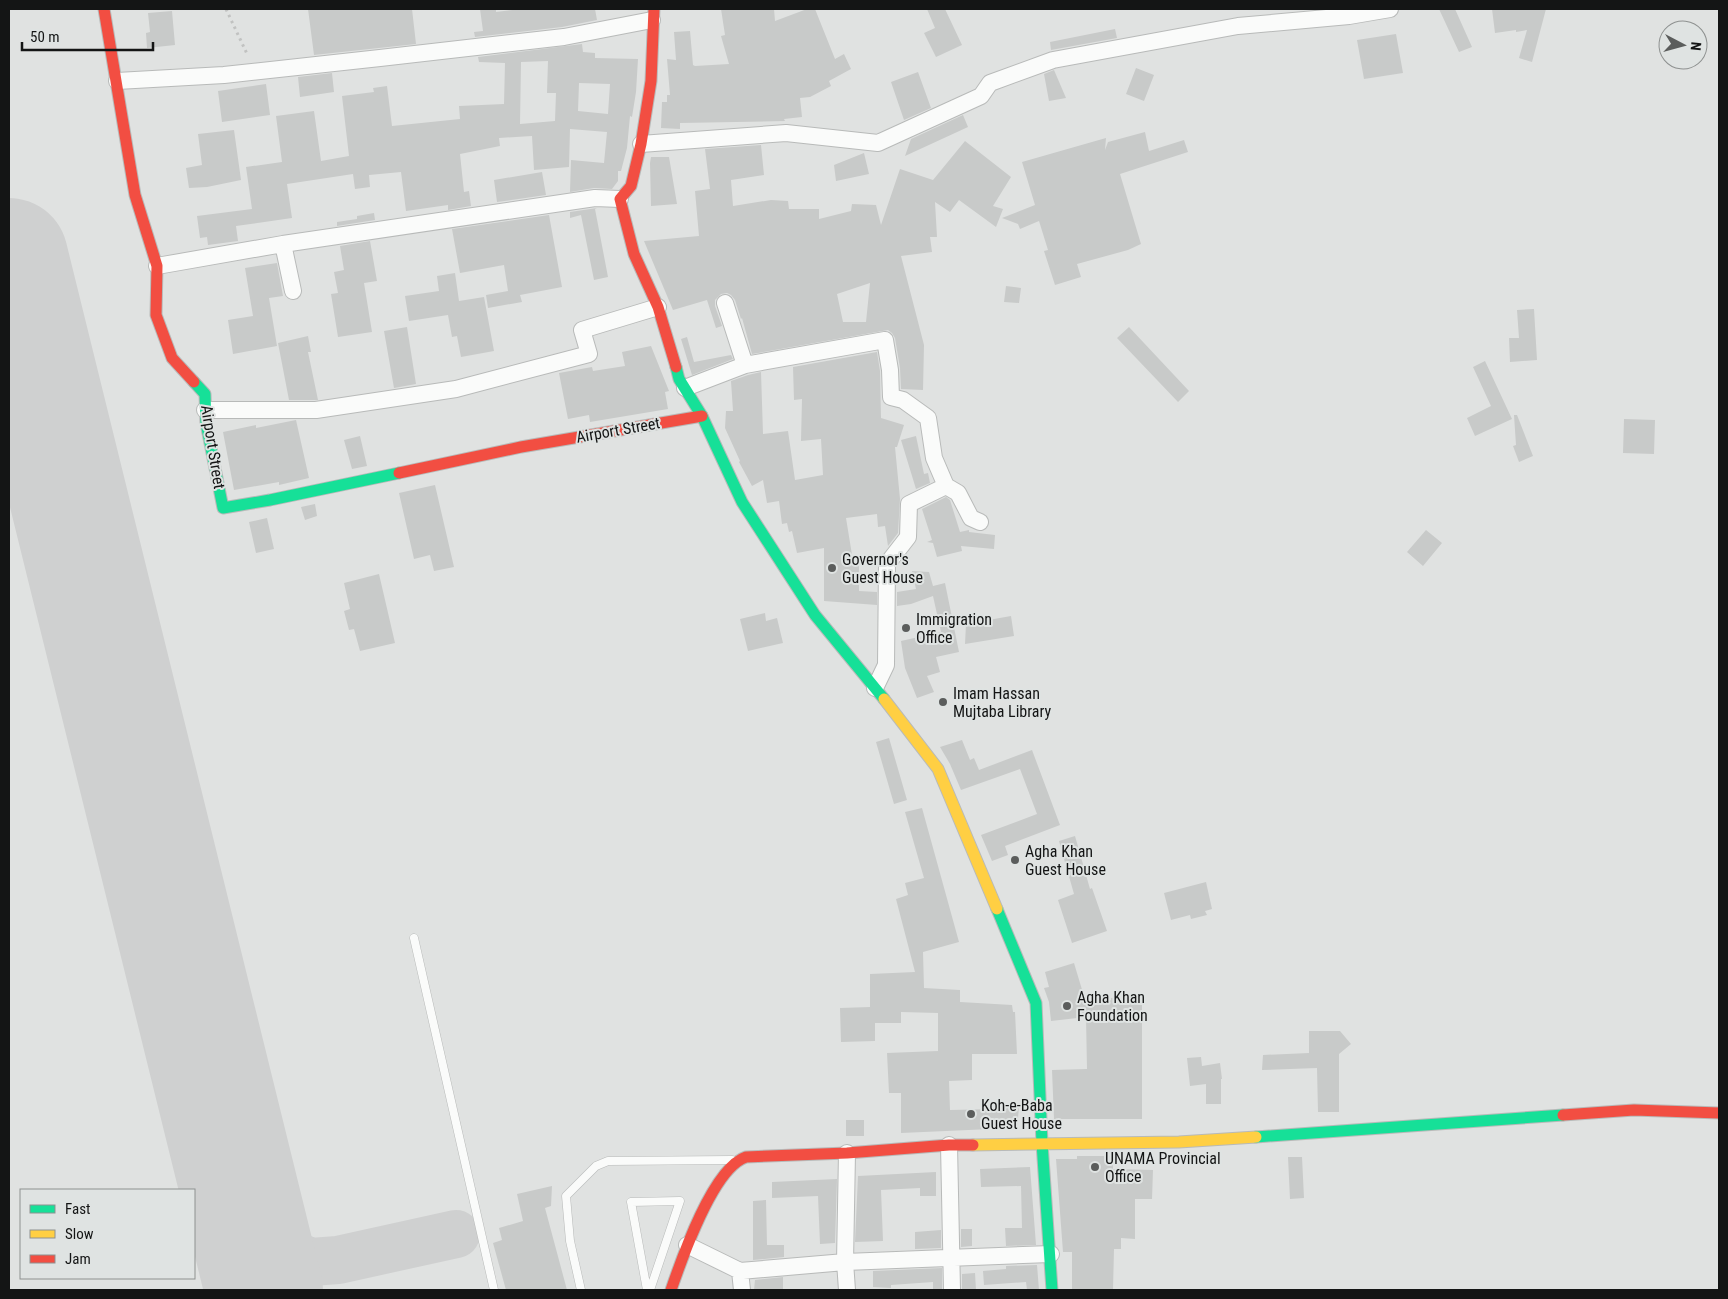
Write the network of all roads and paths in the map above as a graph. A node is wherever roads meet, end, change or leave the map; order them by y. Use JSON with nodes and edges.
{"nodes":[{"id":1,"x":104,"y":9,"type":"edge"},
{"id":2,"x":226,"y":9,"type":"edge"},
{"id":3,"x":1390,"y":9,"type":"edge"},
{"id":4,"x":653,"y":14,"type":"edge"},
{"id":5,"x":255,"y":72,"type":"junction"},
{"id":6,"x":117,"y":81,"type":"junction"},
{"id":7,"x":641,"y":144,"type":"junction"},
{"id":8,"x":620,"y":199,"type":"junction"},
{"id":9,"x":283,"y":244,"type":"junction"},
{"id":10,"x":158,"y":266,"type":"junction"},
{"id":11,"x":293,"y":290,"type":"dead end"},
{"id":12,"x":724,"y":303,"type":"dead end"},
{"id":13,"x":658,"y":307,"type":"junction"},
{"id":14,"x":744,"y":366,"type":"junction"},
{"id":15,"x":685,"y":388,"type":"junction"},
{"id":16,"x":205,"y":410,"type":"junction"},
{"id":17,"x":702,"y":416,"type":"junction"},
{"id":18,"x":946,"y":486,"type":"junction"},
{"id":19,"x":980,"y":522,"type":"dead end"},
{"id":20,"x":875,"y":688,"type":"junction"},
{"id":21,"x":414,"y":938,"type":"dead end"},
{"id":22,"x":1719,"y":1112,"type":"edge"},
{"id":23,"x":1042,"y":1143,"type":"junction"},
{"id":24,"x":949,"y":1145,"type":"junction"},
{"id":25,"x":847,"y":1153,"type":"junction"},
{"id":26,"x":737,"y":1160,"type":"junction"},
{"id":27,"x":687,"y":1245,"type":"junction"},
{"id":28,"x":1051,"y":1254,"type":"junction"},
{"id":29,"x":951,"y":1258,"type":"junction"},
{"id":30,"x":845,"y":1262,"type":"junction"},
{"id":31,"x":740,"y":1271,"type":"junction"},
{"id":32,"x":494,"y":1290,"type":"edge"},
{"id":33,"x":581,"y":1290,"type":"edge"},
{"id":34,"x":648,"y":1290,"type":"edge"},
{"id":35,"x":671,"y":1290,"type":"edge"},
{"id":36,"x":742,"y":1290,"type":"edge"},
{"id":37,"x":847,"y":1290,"type":"edge"},
{"id":38,"x":952,"y":1290,"type":"edge"},
{"id":39,"x":1052,"y":1290,"type":"edge"}],
"edges":[{"from":1,"to":6,"type":"street","name":"Airport Street"},
{"from":2,"to":5,"type":"path"},
{"from":3,"to":7,"type":"street"},
{"from":4,"to":5,"type":"street"},
{"from":4,"to":7,"type":"street"},
{"from":5,"to":6,"type":"street"},
{"from":6,"to":10,"type":"street","name":"Airport Street"},
{"from":7,"to":8,"type":"street"},
{"from":8,"to":9,"type":"street"},
{"from":8,"to":13,"type":"street"},
{"from":9,"to":10,"type":"street"},
{"from":9,"to":11,"type":"street"},
{"from":10,"to":16,"type":"street","name":"Airport Street"},
{"from":12,"to":14,"type":"street"},
{"from":13,"to":15,"type":"street"},
{"from":13,"to":16,"type":"street"},
{"from":14,"to":15,"type":"street"},
{"from":14,"to":18,"type":"street"},
{"from":15,"to":17,"type":"street"},
{"from":16,"to":17,"type":"street","name":"Airport Street"},
{"from":17,"to":20,"type":"street"},
{"from":18,"to":19,"type":"street"},
{"from":18,"to":20,"type":"street"},
{"from":20,"to":23,"type":"street"},
{"from":21,"to":32,"type":"lane"},
{"from":22,"to":23,"type":"street"},
{"from":23,"to":24,"type":"street"},
{"from":23,"to":28,"type":"street"},
{"from":24,"to":25,"type":"street"},
{"from":24,"to":29,"type":"street"},
{"from":25,"to":26,"type":"street"},
{"from":25,"to":30,"type":"street"},
{"from":26,"to":27,"type":"street"},
{"from":26,"to":33,"type":"lane"},
{"from":27,"to":31,"type":"street"},
{"from":27,"to":35,"type":"street"},
{"from":28,"to":29,"type":"street"},
{"from":28,"to":39,"type":"street"},
{"from":29,"to":30,"type":"street"},
{"from":29,"to":38,"type":"street"},
{"from":30,"to":31,"type":"street"},
{"from":30,"to":37,"type":"street"},
{"from":31,"to":36,"type":"street"},
{"from":34,"to":34,"type":"lane"}]}
